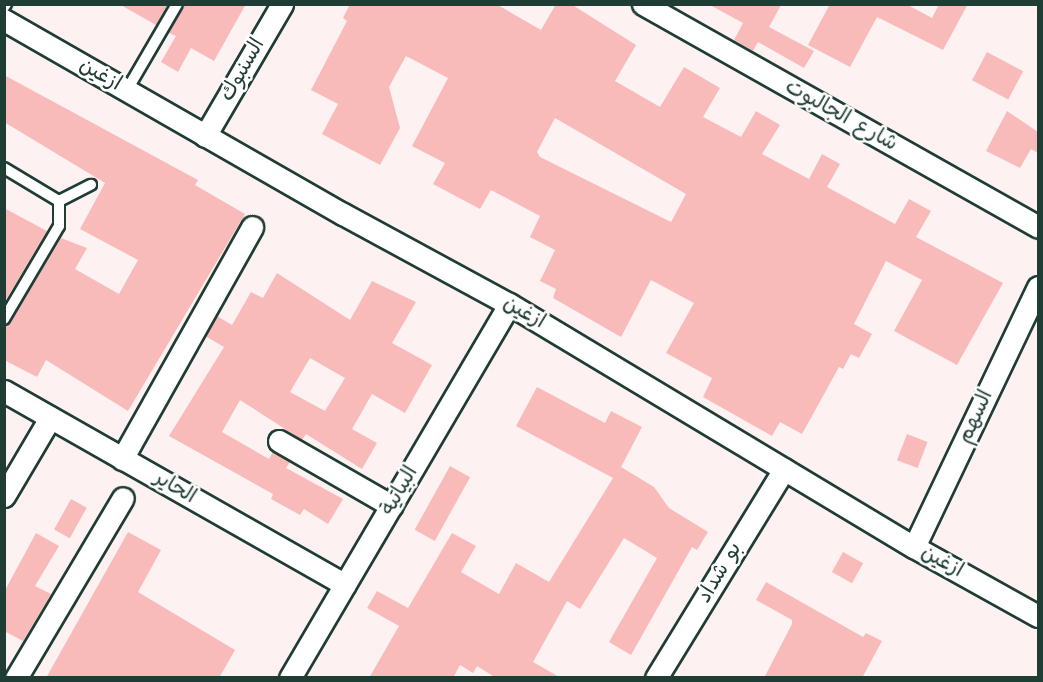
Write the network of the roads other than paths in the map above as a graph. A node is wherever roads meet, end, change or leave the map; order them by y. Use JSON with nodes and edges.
{"nodes":[{"id":1,"x":177,"y":4,"type":"edge"},
{"id":2,"x":282,"y":4,"type":"edge"},
{"id":3,"x":643,"y":4,"type":"edge"},
{"id":4,"x":4,"y":20,"type":"edge"},
{"id":5,"x":127,"y":90,"type":"junction"},
{"id":6,"x":205,"y":136,"type":"junction"},
{"id":7,"x":4,"y":168,"type":"edge"},
{"id":8,"x":91,"y":185,"type":"dead end"},
{"id":9,"x":59,"y":201,"type":"junction"},
{"id":10,"x":252,"y":227,"type":"dead end"},
{"id":11,"x":1038,"y":227,"type":"edge"},
{"id":12,"x":1038,"y":287,"type":"edge"},
{"id":13,"x":509,"y":304,"type":"junction"},
{"id":14,"x":4,"y":319,"type":"edge"},
{"id":15,"x":4,"y":391,"type":"edge"},
{"id":16,"x":50,"y":418,"type":"junction"},
{"id":17,"x":279,"y":441,"type":"dead end"},
{"id":18,"x":122,"y":459,"type":"junction"},
{"id":19,"x":784,"y":469,"type":"junction"},
{"id":20,"x":4,"y":496,"type":"edge"},
{"id":21,"x":123,"y":498,"type":"dead end"},
{"id":22,"x":392,"y":506,"type":"junction"},
{"id":23,"x":914,"y":547,"type":"junction"},
{"id":24,"x":345,"y":585,"type":"junction"},
{"id":25,"x":1038,"y":616,"type":"edge"},
{"id":26,"x":16,"y":678,"type":"edge"},
{"id":27,"x":291,"y":678,"type":"edge"},
{"id":28,"x":656,"y":678,"type":"edge"}],
"edges":[{"from":1,"to":5,"type":"lane"},
{"from":2,"to":6,"type":"street","name":"السنبوك"},
{"from":3,"to":11,"type":"street","name":"شارع الجالبوت"},
{"from":4,"to":5,"type":"street","name":"ازغين"},
{"from":5,"to":6,"type":"street","name":"ازغين"},
{"from":6,"to":13,"type":"street","name":"ازغين"},
{"from":7,"to":9,"type":"lane"},
{"from":8,"to":9,"type":"lane"},
{"from":9,"to":14,"type":"lane"},
{"from":10,"to":18,"type":"street"},
{"from":12,"to":23,"type":"street","name":"السهم"},
{"from":13,"to":19,"type":"street","name":"ازغين"},
{"from":13,"to":22,"type":"street","name":"البياتية"},
{"from":15,"to":16,"type":"street","name":"الحاير"},
{"from":16,"to":18,"type":"street","name":"الحاير"},
{"from":16,"to":20,"type":"street"},
{"from":17,"to":22,"type":"street"},
{"from":18,"to":24,"type":"street","name":"الحاير"},
{"from":19,"to":23,"type":"street","name":"ازغين"},
{"from":19,"to":28,"type":"street","name":"بو شداد"},
{"from":21,"to":26,"type":"street"},
{"from":22,"to":24,"type":"street","name":"البياتية"},
{"from":23,"to":25,"type":"street","name":"ازغين"},
{"from":24,"to":27,"type":"street","name":"البياتية"}]}
